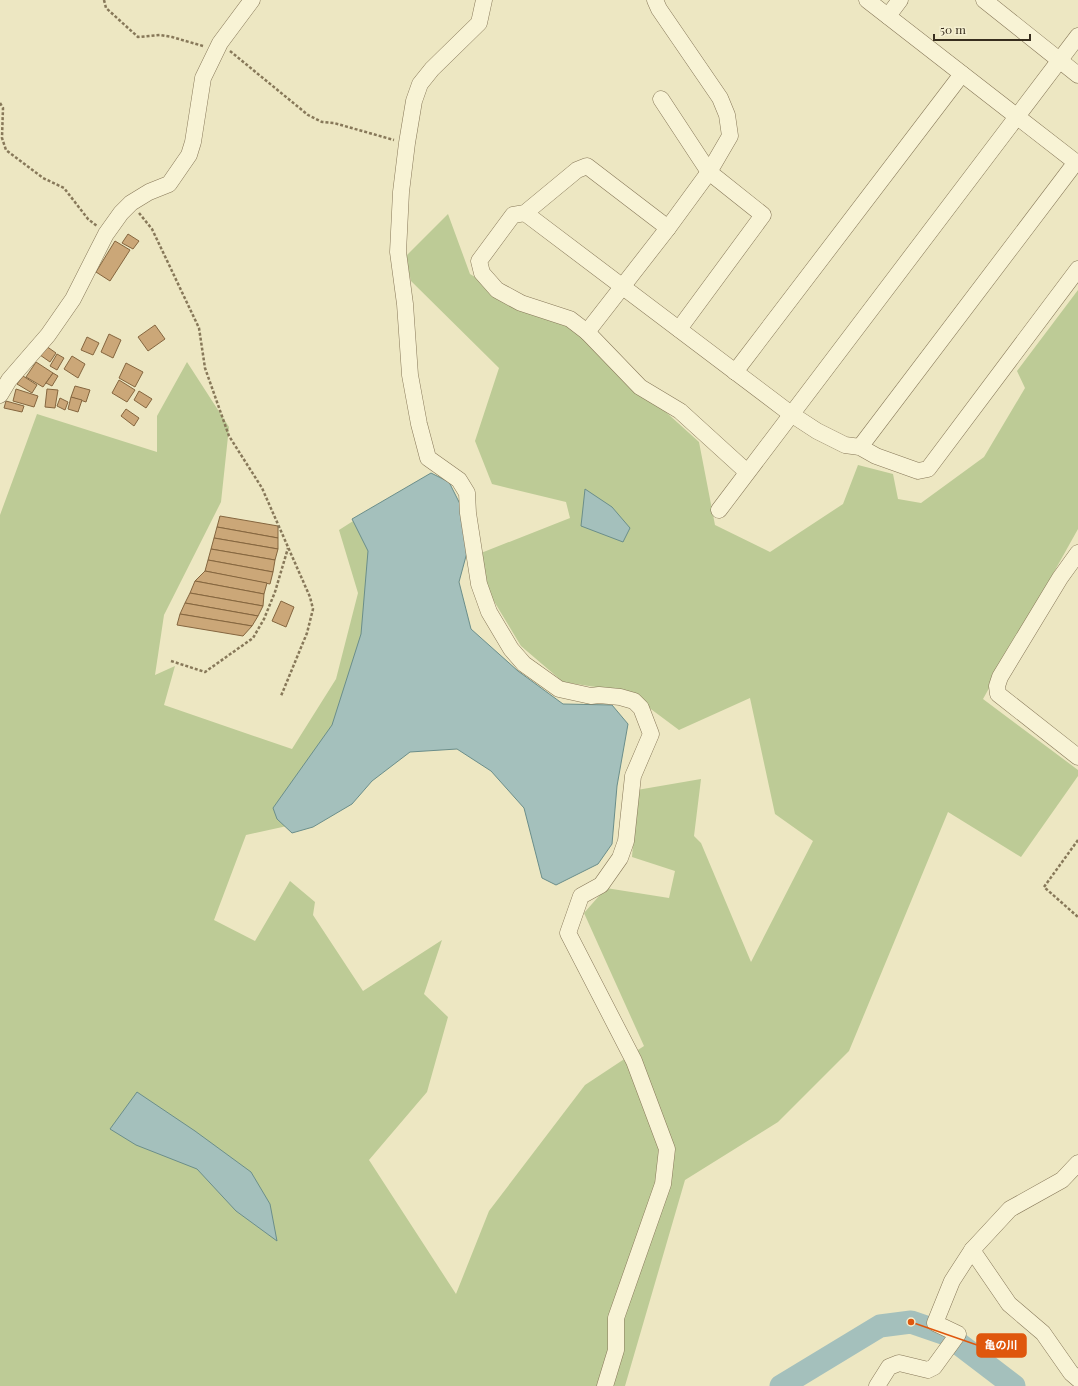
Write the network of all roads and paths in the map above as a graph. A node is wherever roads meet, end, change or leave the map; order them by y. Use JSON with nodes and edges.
{"nodes":[{"id":1,"x":104,"y":0,"type":"edge"},
{"id":2,"x":252,"y":0,"type":"edge"},
{"id":3,"x":484,"y":0,"type":"edge"},
{"id":4,"x":655,"y":0,"type":"edge"},
{"id":5,"x":867,"y":0,"type":"edge"},
{"id":6,"x":900,"y":0,"type":"edge"},
{"id":7,"x":984,"y":0,"type":"edge"},
{"id":8,"x":888,"y":16,"type":"junction"},
{"id":9,"x":1078,"y":36,"type":"edge"},
{"id":10,"x":219,"y":47,"type":"junction"},
{"id":11,"x":1060,"y":60,"type":"junction"},
{"id":12,"x":962,"y":74,"type":"junction"},
{"id":13,"x":1078,"y":75,"type":"edge"},
{"id":14,"x":661,"y":98,"type":"dead end"},
{"id":15,"x":0,"y":103,"type":"edge"},
{"id":16,"x":1016,"y":116,"type":"junction"},
{"id":17,"x":406,"y":143,"type":"junction"},
{"id":18,"x":1077,"y":163,"type":"edge"},
{"id":19,"x":709,"y":172,"type":"junction"},
{"id":20,"x":131,"y":203,"type":"junction"},
{"id":21,"x":525,"y":213,"type":"junction"},
{"id":22,"x":668,"y":228,"type":"junction"},
{"id":23,"x":106,"y":234,"type":"junction"},
{"id":24,"x":1078,"y":269,"type":"edge"},
{"id":25,"x":623,"y":287,"type":"junction"},
{"id":26,"x":679,"y":330,"type":"junction"},
{"id":27,"x":587,"y":332,"type":"junction"},
{"id":28,"x":735,"y":372,"type":"junction"},
{"id":29,"x":0,"y":395,"type":"edge"},
{"id":30,"x":791,"y":414,"type":"junction"},
{"id":31,"x":860,"y":447,"type":"junction"},
{"id":32,"x":747,"y":472,"type":"junction"},
{"id":33,"x":719,"y":510,"type":"dead end"},
{"id":34,"x":289,"y":548,"type":"junction"},
{"id":35,"x":1078,"y":552,"type":"edge"},
{"id":36,"x":171,"y":661,"type":"dead end"},
{"id":37,"x":281,"y":696,"type":"dead end"},
{"id":38,"x":1078,"y":757,"type":"edge"},
{"id":39,"x":1078,"y":840,"type":"edge"},
{"id":40,"x":1078,"y":917,"type":"edge"},
{"id":41,"x":1078,"y":1163,"type":"edge"},
{"id":42,"x":972,"y":1250,"type":"junction"},
{"id":43,"x":1078,"y":1379,"type":"edge"},
{"id":44,"x":605,"y":1386,"type":"edge"},
{"id":45,"x":877,"y":1386,"type":"edge"}],
"edges":[{"from":1,"to":10,"type":"path"},
{"from":2,"to":10,"type":"street"},
{"from":3,"to":17,"type":"street"},
{"from":4,"to":19,"type":"street"},
{"from":5,"to":8,"type":"street"},
{"from":6,"to":8,"type":"street"},
{"from":7,"to":11,"type":"street"},
{"from":8,"to":12,"type":"street"},
{"from":9,"to":11,"type":"street"},
{"from":10,"to":17,"type":"path"},
{"from":10,"to":20,"type":"street"},
{"from":11,"to":13,"type":"street"},
{"from":11,"to":16,"type":"street"},
{"from":12,"to":16,"type":"street"},
{"from":12,"to":28,"type":"street"},
{"from":14,"to":19,"type":"street"},
{"from":15,"to":23,"type":"path"},
{"from":16,"to":18,"type":"street"},
{"from":16,"to":30,"type":"street"},
{"from":17,"to":44,"type":"street"},
{"from":18,"to":31,"type":"street"},
{"from":19,"to":22,"type":"street"},
{"from":19,"to":26,"type":"street"},
{"from":20,"to":23,"type":"street"},
{"from":20,"to":34,"type":"path"},
{"from":21,"to":22,"type":"street"},
{"from":21,"to":25,"type":"street"},
{"from":21,"to":27,"type":"street"},
{"from":22,"to":25,"type":"street"},
{"from":23,"to":29,"type":"street"},
{"from":24,"to":31,"type":"street"},
{"from":25,"to":26,"type":"street"},
{"from":25,"to":27,"type":"street"},
{"from":26,"to":28,"type":"street"},
{"from":27,"to":32,"type":"street"},
{"from":28,"to":30,"type":"street"},
{"from":30,"to":31,"type":"street"},
{"from":30,"to":32,"type":"street"},
{"from":32,"to":33,"type":"street"},
{"from":34,"to":36,"type":"path"},
{"from":34,"to":37,"type":"path"},
{"from":35,"to":38,"type":"street"},
{"from":39,"to":40,"type":"path"},
{"from":41,"to":42,"type":"street"},
{"from":42,"to":43,"type":"street"},
{"from":42,"to":45,"type":"street"}]}
